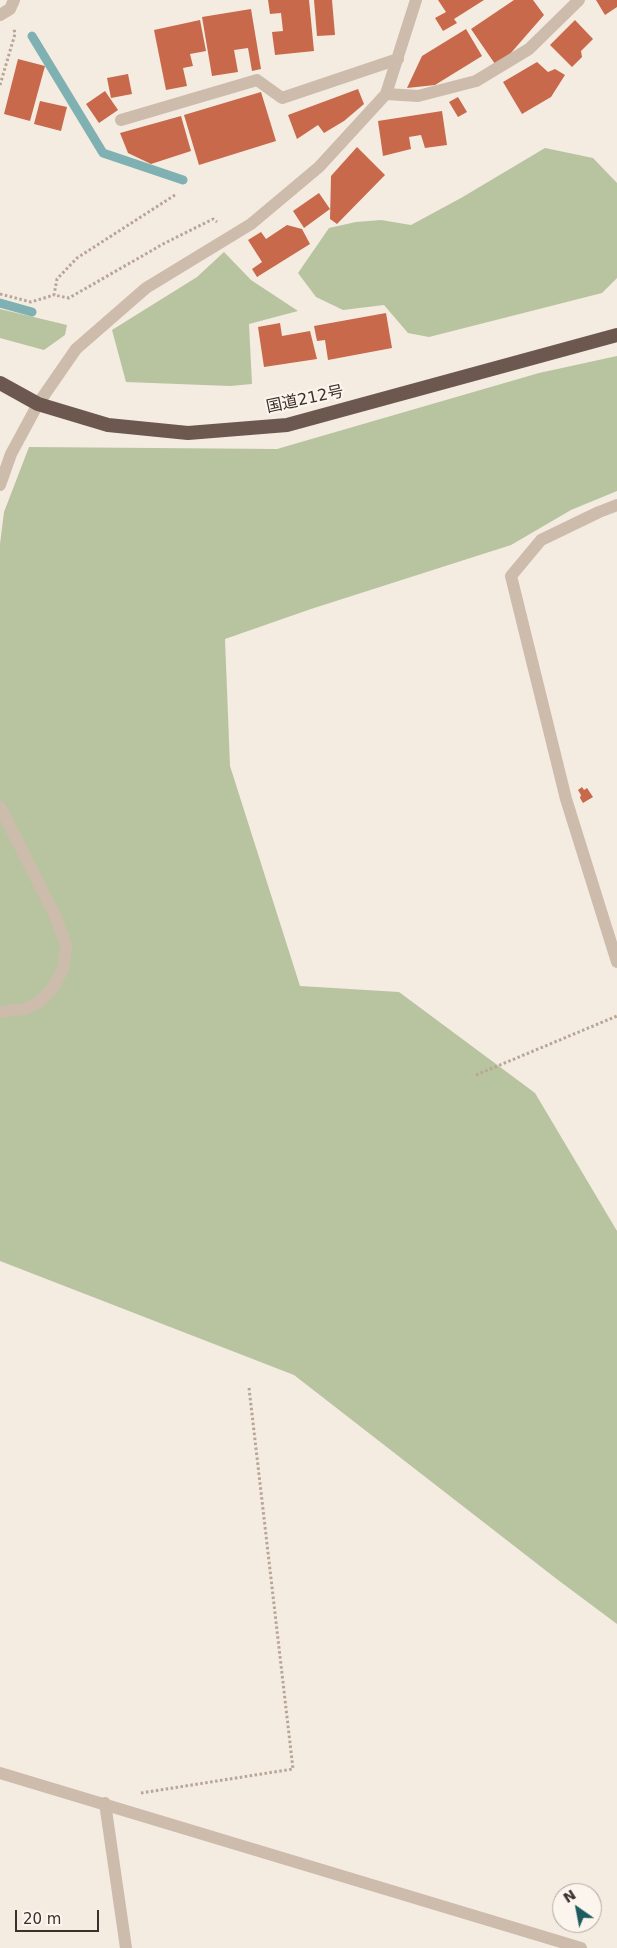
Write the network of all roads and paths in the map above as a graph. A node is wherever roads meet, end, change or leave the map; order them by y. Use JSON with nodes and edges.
{"nodes":[{"id":1,"x":416,"y":0,"type":"edge"},
{"id":2,"x":579,"y":0,"type":"edge"},
{"id":3,"x":8,"y":8,"type":"edge"},
{"id":4,"x":398,"y":59,"type":"junction"},
{"id":5,"x":0,"y":85,"type":"edge"},
{"id":6,"x":386,"y":94,"type":"junction"},
{"id":7,"x":121,"y":120,"type":"dead end"},
{"id":8,"x":175,"y":195,"type":"dead end"},
{"id":9,"x":233,"y":235,"type":"junction"},
{"id":10,"x":0,"y":294,"type":"edge"},
{"id":11,"x":54,"y":295,"type":"junction"},
{"id":12,"x":617,"y":335,"type":"edge"},
{"id":13,"x":0,"y":383,"type":"edge"},
{"id":14,"x":38,"y":404,"type":"junction"},
{"id":15,"x":0,"y":485,"type":"edge"},
{"id":16,"x":617,"y":506,"type":"edge"},
{"id":17,"x":0,"y":807,"type":"edge"},
{"id":18,"x":617,"y":962,"type":"edge"},
{"id":19,"x":0,"y":1012,"type":"edge"},
{"id":20,"x":617,"y":1016,"type":"edge"},
{"id":21,"x":476,"y":1075,"type":"dead end"},
{"id":22,"x":248,"y":1388,"type":"dead end"},
{"id":23,"x":0,"y":1773,"type":"edge"},
{"id":24,"x":105,"y":1804,"type":"junction"},
{"id":25,"x":119,"y":1808,"type":"junction"},
{"id":26,"x":126,"y":1948,"type":"edge"},
{"id":27,"x":581,"y":1948,"type":"edge"}],
"edges":[{"from":1,"to":4,"type":"street"},
{"from":2,"to":6,"type":"street"},
{"from":3,"to":5,"type":"path"},
{"from":4,"to":6,"type":"street"},
{"from":4,"to":7,"type":"street"},
{"from":6,"to":9,"type":"street"},
{"from":8,"to":11,"type":"path"},
{"from":9,"to":11,"type":"path"},
{"from":9,"to":14,"type":"street"},
{"from":10,"to":11,"type":"path"},
{"from":12,"to":14,"type":"highway","name":"国道212号"},
{"from":13,"to":14,"type":"highway","name":"国道212号"},
{"from":14,"to":15,"type":"street"},
{"from":16,"to":18,"type":"street"},
{"from":17,"to":19,"type":"street"},
{"from":20,"to":21,"type":"path"},
{"from":22,"to":25,"type":"path"},
{"from":23,"to":24,"type":"street"},
{"from":24,"to":25,"type":"street"},
{"from":24,"to":26,"type":"street"},
{"from":25,"to":27,"type":"street"}]}
